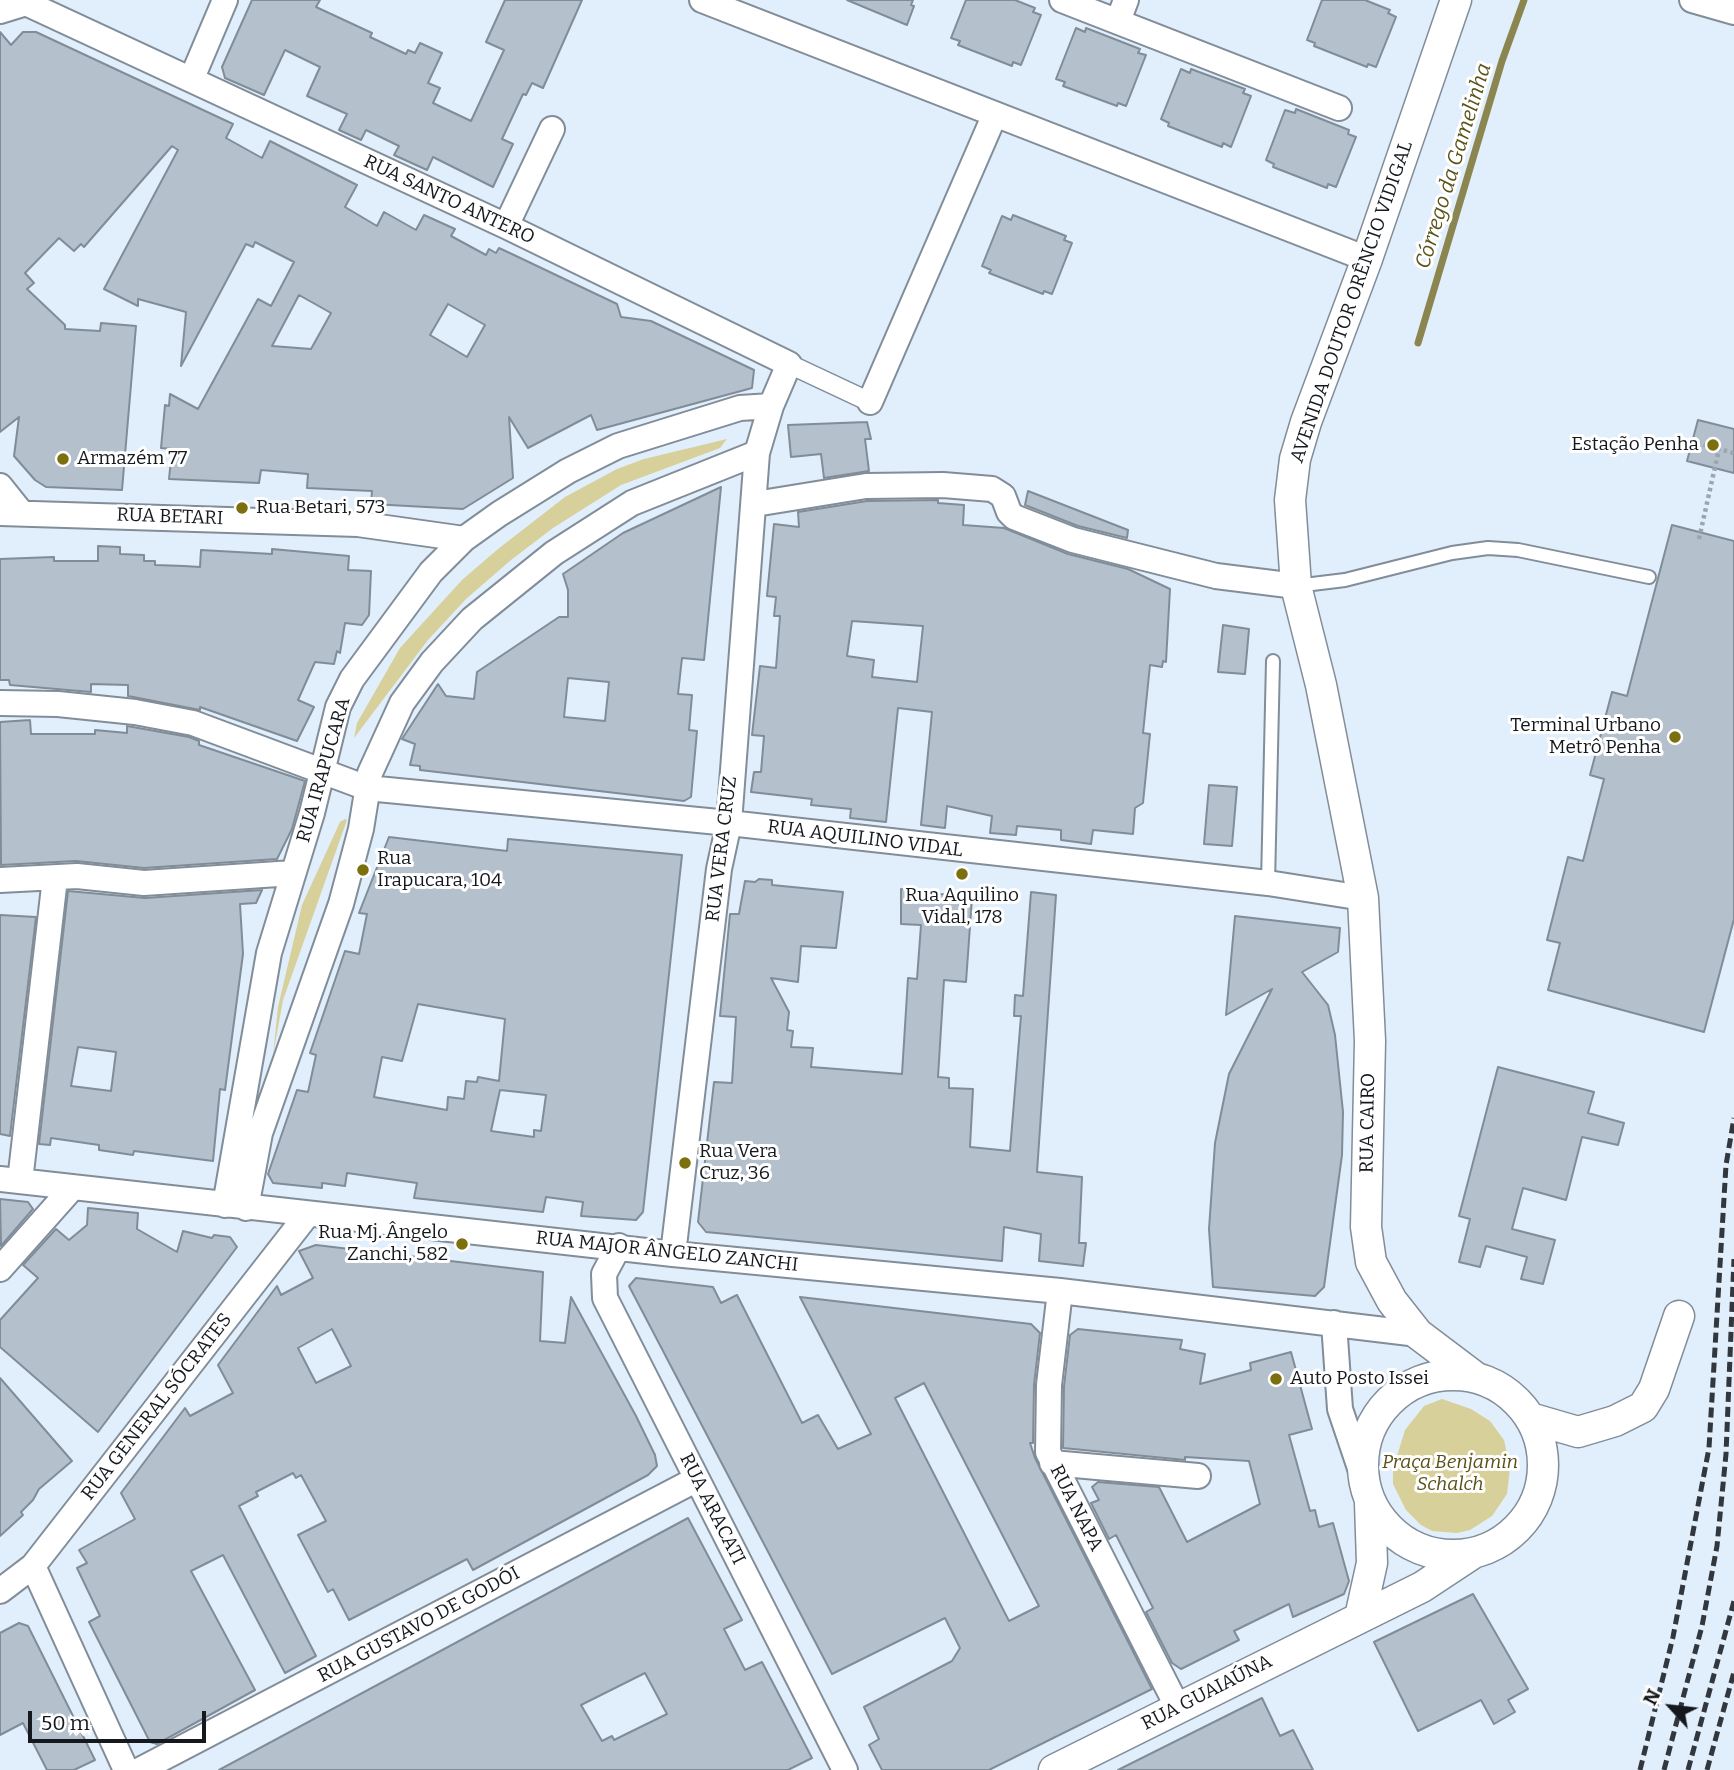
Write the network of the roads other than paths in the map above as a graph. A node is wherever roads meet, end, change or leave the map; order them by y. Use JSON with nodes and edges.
{"nodes":[{"id":1,"x":225,"y":0,"type":"edge"},
{"id":2,"x":702,"y":0,"type":"edge"},
{"id":3,"x":1062,"y":0,"type":"edge"},
{"id":4,"x":1456,"y":0,"type":"edge"},
{"id":5,"x":1692,"y":0,"type":"edge"},
{"id":6,"x":27,"y":1,"type":"edge"},
{"id":7,"x":1122,"y":10,"type":"edge"},
{"id":8,"x":0,"y":11,"type":"edge"},
{"id":9,"x":1734,"y":12,"type":"edge"},
{"id":10,"x":192,"y":78,"type":"junction"},
{"id":11,"x":1339,"y":108,"type":"dead end"},
{"id":12,"x":995,"y":114,"type":"junction"},
{"id":13,"x":552,"y":129,"type":"dead end"},
{"id":14,"x":506,"y":226,"type":"junction"},
{"id":15,"x":1367,"y":259,"type":"junction"},
{"id":16,"x":789,"y":364,"type":"junction"},
{"id":17,"x":870,"y":402,"type":"joint"},
{"id":18,"x":771,"y":406,"type":"junction"},
{"id":19,"x":757,"y":453,"type":"junction"},
{"id":20,"x":0,"y":486,"type":"edge"},
{"id":21,"x":755,"y":504,"type":"junction"},
{"id":22,"x":10,"y":512,"type":"edge"},
{"id":23,"x":464,"y":539,"type":"junction"},
{"id":24,"x":1649,"y":577,"type":"dead end"},
{"id":25,"x":1296,"y":586,"type":"junction"},
{"id":26,"x":1273,"y":661,"type":"dead end"},
{"id":27,"x":0,"y":703,"type":"edge"},
{"id":28,"x":323,"y":771,"type":"junction"},
{"id":29,"x":367,"y":788,"type":"junction"},
{"id":30,"x":729,"y":823,"type":"junction"},
{"id":31,"x":293,"y":873,"type":"junction"},
{"id":32,"x":55,"y":878,"type":"junction"},
{"id":33,"x":0,"y":880,"type":"edge"},
{"id":34,"x":1268,"y":883,"type":"junction"},
{"id":35,"x":1363,"y":898,"type":"junction"},
{"id":36,"x":10,"y":1180,"type":"edge"},
{"id":37,"x":73,"y":1187,"type":"junction"},
{"id":38,"x":235,"y":1206,"type":"junction"},
{"id":39,"x":307,"y":1215,"type":"junction"},
{"id":40,"x":619,"y":1246,"type":"junction"},
{"id":41,"x":673,"y":1254,"type":"junction"},
{"id":42,"x":0,"y":1269,"type":"edge"},
{"id":43,"x":1060,"y":1291,"type":"junction"},
{"id":44,"x":1679,"y":1316,"type":"dead end"},
{"id":45,"x":1334,"y":1323,"type":"junction"},
{"id":46,"x":1418,"y":1334,"type":"junction"},
{"id":47,"x":1475,"y":1377,"type":"junction"},
{"id":48,"x":1530,"y":1418,"type":"junction"},
{"id":49,"x":1052,"y":1463,"type":"junction"},
{"id":50,"x":1198,"y":1476,"type":"dead end"},
{"id":51,"x":697,"y":1479,"type":"junction"},
{"id":52,"x":1367,"y":1490,"type":"junction"},
{"id":53,"x":1472,"y":1553,"type":"junction"},
{"id":54,"x":33,"y":1566,"type":"junction"},
{"id":55,"x":0,"y":1591,"type":"edge"},
{"id":56,"x":1360,"y":1617,"type":"junction"},
{"id":57,"x":1178,"y":1708,"type":"junction"},
{"id":58,"x":126,"y":1770,"type":"edge"},
{"id":59,"x":140,"y":1770,"type":"edge"},
{"id":60,"x":845,"y":1770,"type":"edge"},
{"id":61,"x":1054,"y":1770,"type":"edge"}],
"edges":[{"from":1,"to":10,"type":"street"},
{"from":2,"to":12,"type":"street"},
{"from":3,"to":7,"type":"street"},
{"from":4,"to":15,"type":"street","name":"AVENIDA DOUTOR ORÊNCIO VIDIGAL"},
{"from":5,"to":9,"type":"street"},
{"from":6,"to":8,"type":"street"},
{"from":6,"to":10,"type":"street","name":"RUA SANTO ANTERO"},
{"from":7,"to":11,"type":"street"},
{"from":10,"to":14,"type":"street","name":"RUA SANTO ANTERO"},
{"from":12,"to":15,"type":"street"},
{"from":12,"to":17,"type":"street"},
{"from":13,"to":14,"type":"street"},
{"from":14,"to":16,"type":"street","name":"RUA SANTO ANTERO"},
{"from":15,"to":25,"type":"street","name":"AVENIDA DOUTOR ORÊNCIO VIDIGAL"},
{"from":16,"to":17,"type":"street","name":"RUA SANTO ANTERO"},
{"from":16,"to":18,"type":"street","name":"RUA VERA CRUZ"},
{"from":18,"to":19,"type":"street","name":"RUA VERA CRUZ"},
{"from":18,"to":23,"type":"street","name":"RUA IRAPUCARA"},
{"from":19,"to":21,"type":"street","name":"RUA VERA CRUZ"},
{"from":19,"to":29,"type":"street"},
{"from":20,"to":22,"type":"street"},
{"from":21,"to":25,"type":"street"},
{"from":21,"to":30,"type":"street","name":"RUA VERA CRUZ"},
{"from":22,"to":23,"type":"street","name":"RUA BETARI"},
{"from":23,"to":28,"type":"street","name":"RUA IRAPUCARA"},
{"from":24,"to":25,"type":"lane"},
{"from":25,"to":35,"type":"street","name":"AVENIDA DOUTOR ORÊNCIO VIDIGAL"},
{"from":26,"to":34,"type":"lane"},
{"from":27,"to":28,"type":"street","name":"RUA AQUILINO VIDAL"},
{"from":28,"to":29,"type":"street","name":"RUA AQUILINO VIDAL"},
{"from":28,"to":31,"type":"street","name":"RUA IRAPUCARA"},
{"from":29,"to":30,"type":"street","name":"RUA AQUILINO VIDAL"},
{"from":29,"to":38,"type":"street"},
{"from":30,"to":34,"type":"street","name":"RUA AQUILINO VIDAL"},
{"from":30,"to":41,"type":"street","name":"RUA VERA CRUZ"},
{"from":31,"to":32,"type":"street"},
{"from":31,"to":38,"type":"street","name":"RUA IRAPUCARA"},
{"from":32,"to":33,"type":"street"},
{"from":32,"to":36,"type":"street"},
{"from":34,"to":35,"type":"street","name":"RUA AQUILINO VIDAL"},
{"from":35,"to":46,"type":"street","name":"RUA CAIRO"},
{"from":36,"to":37,"type":"street","name":"RUA MAJOR ÂNGELO ZANCHI"},
{"from":37,"to":38,"type":"street","name":"RUA MAJOR ÂNGELO ZANCHI"},
{"from":37,"to":42,"type":"street"},
{"from":38,"to":39,"type":"street","name":"RUA MAJOR ÂNGELO ZANCHI"},
{"from":39,"to":40,"type":"street","name":"RUA MAJOR ÂNGELO ZANCHI"},
{"from":39,"to":54,"type":"street","name":"RUA GENERAL SÓCRATES"},
{"from":40,"to":41,"type":"street","name":"RUA MAJOR ÂNGELO ZANCHI"},
{"from":40,"to":51,"type":"street","name":"RUA ARACATI"},
{"from":41,"to":43,"type":"street","name":"RUA MAJOR ÂNGELO ZANCHI"},
{"from":43,"to":45,"type":"street","name":"RUA MAJOR ÂNGELO ZANCHI"},
{"from":43,"to":49,"type":"street","name":"RUA NAPA"},
{"from":44,"to":48,"type":"street"},
{"from":45,"to":46,"type":"street","name":"RUA MAJOR ÂNGELO ZANCHI"},
{"from":45,"to":52,"type":"street"},
{"from":46,"to":47,"type":"street","name":"RUA MAJOR ÂNGELO ZANCHI"},
{"from":47,"to":48,"type":"street"},
{"from":47,"to":52,"type":"street"},
{"from":48,"to":53,"type":"street"},
{"from":49,"to":50,"type":"street"},
{"from":49,"to":57,"type":"street","name":"RUA NAPA"},
{"from":51,"to":59,"type":"street","name":"RUA GUSTAVO DE GODÓI"},
{"from":51,"to":60,"type":"street","name":"RUA ARACATI"},
{"from":52,"to":53,"type":"street"},
{"from":52,"to":56,"type":"street"},
{"from":53,"to":56,"type":"street","name":"RUA GUAIAÚNA"},
{"from":54,"to":55,"type":"street","name":"RUA GENERAL SÓCRATES"},
{"from":54,"to":58,"type":"street"},
{"from":56,"to":57,"type":"street","name":"RUA GUAIAÚNA"},
{"from":57,"to":61,"type":"street","name":"RUA GUAIAÚNA"}]}
